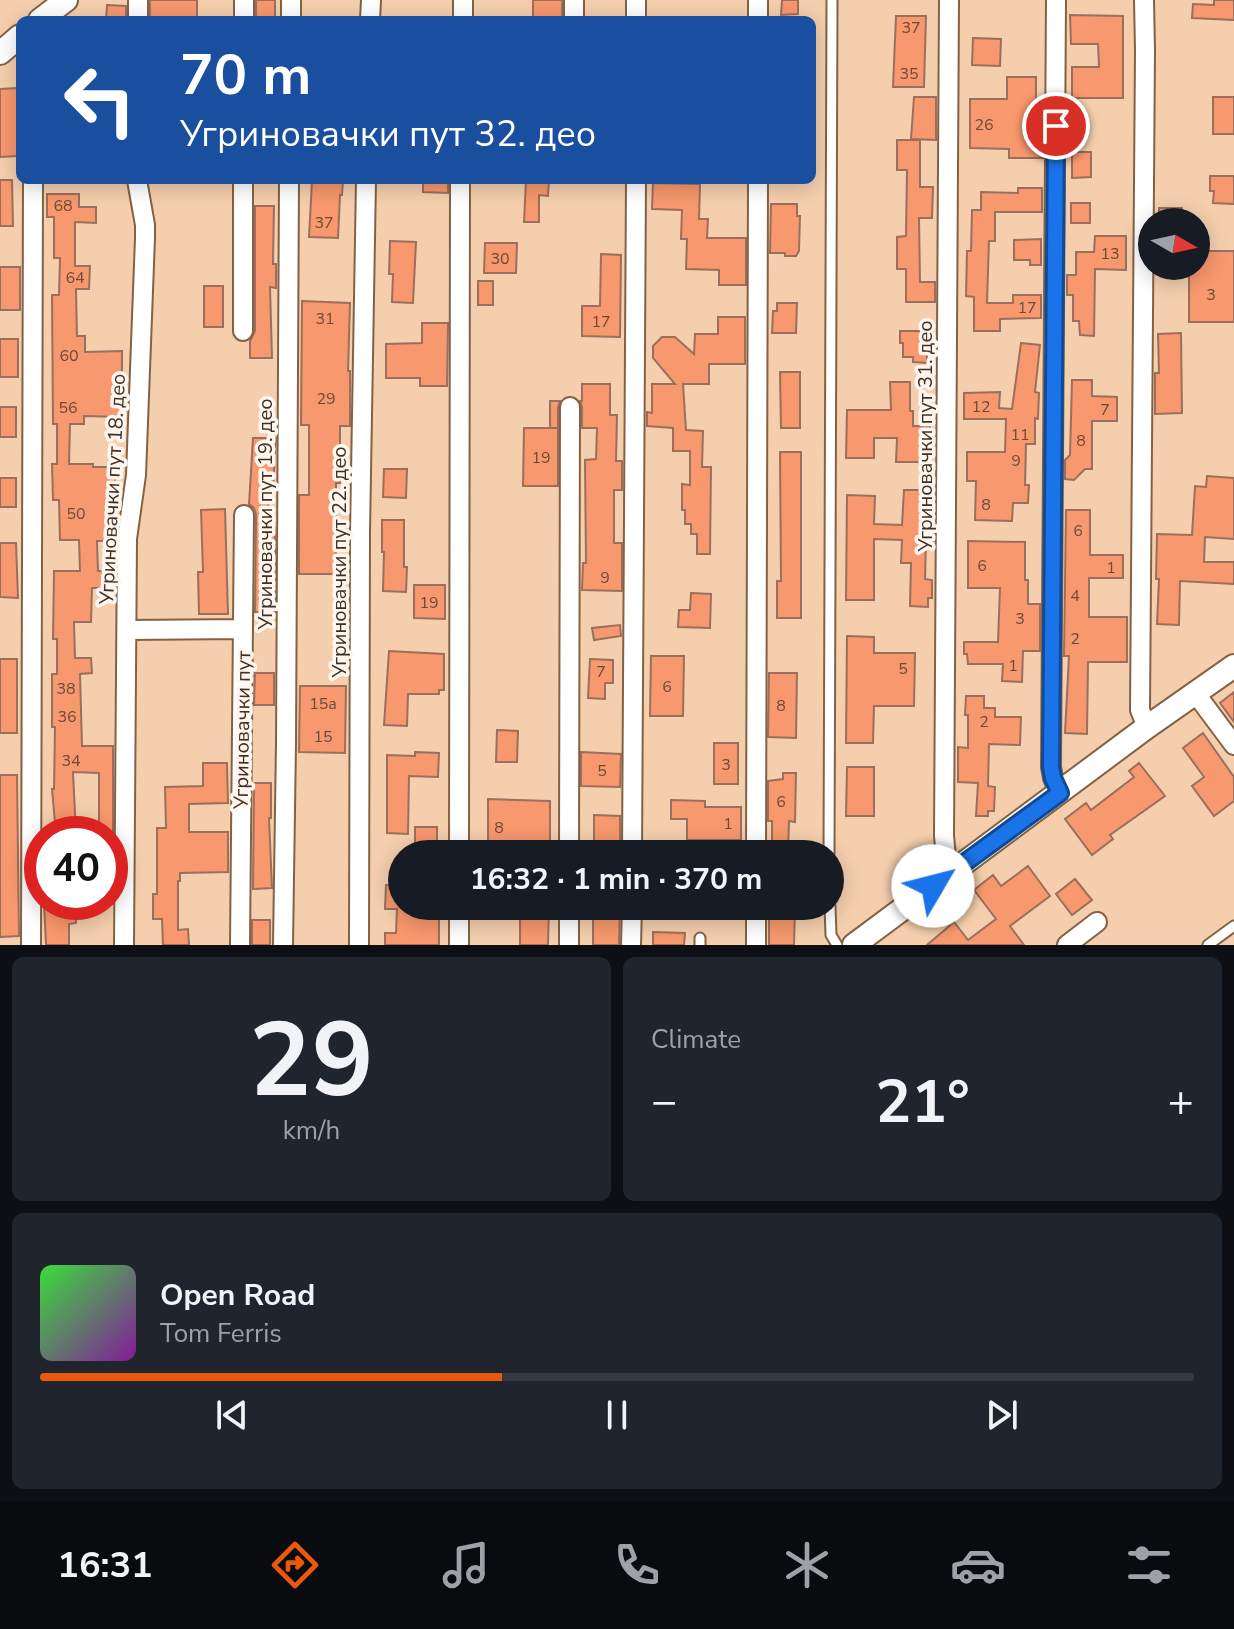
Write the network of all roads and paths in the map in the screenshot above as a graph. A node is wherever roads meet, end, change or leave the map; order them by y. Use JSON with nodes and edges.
{"nodes":[{"id":1,"x":832,"y":0,"type":"edge"},
{"id":2,"x":949,"y":0,"type":"edge"},
{"id":3,"x":1056,"y":0,"type":"edge"},
{"id":4,"x":1144,"y":0,"type":"edge"},
{"id":5,"x":16,"y":39,"type":"edge"},
{"id":6,"x":0,"y":53,"type":"edge"},
{"id":7,"x":33,"y":184,"type":"edge"},
{"id":8,"x":138,"y":184,"type":"edge"},
{"id":9,"x":243,"y":184,"type":"edge"},
{"id":10,"x":289,"y":184,"type":"edge"},
{"id":11,"x":366,"y":184,"type":"edge"},
{"id":12,"x":460,"y":184,"type":"edge"},
{"id":13,"x":636,"y":184,"type":"edge"},
{"id":14,"x":758,"y":184,"type":"edge"},
{"id":15,"x":243,"y":331,"type":"dead end"},
{"id":16,"x":570,"y":407,"type":"dead end"},
{"id":17,"x":244,"y":515,"type":"dead end"},
{"id":18,"x":243,"y":629,"type":"junction"},
{"id":19,"x":127,"y":630,"type":"junction"},
{"id":20,"x":1234,"y":666,"type":"edge"},
{"id":21,"x":1196,"y":694,"type":"junction"},
{"id":22,"x":1147,"y":727,"type":"junction"},
{"id":23,"x":1234,"y":745,"type":"edge"},
{"id":24,"x":1060,"y":793,"type":"junction"},
{"id":25,"x":459,"y":840,"type":"edge"},
{"id":26,"x":569,"y":840,"type":"edge"},
{"id":27,"x":632,"y":840,"type":"edge"},
{"id":28,"x":756,"y":840,"type":"edge"},
{"id":29,"x":829,"y":840,"type":"edge"},
{"id":30,"x":953,"y":871,"type":"junction"},
{"id":31,"x":459,"y":920,"type":"edge"},
{"id":32,"x":569,"y":920,"type":"edge"},
{"id":33,"x":632,"y":920,"type":"edge"},
{"id":34,"x":756,"y":920,"type":"edge"},
{"id":35,"x":830,"y":920,"type":"edge"},
{"id":36,"x":1097,"y":922,"type":"dead end"},
{"id":37,"x":1234,"y":926,"type":"edge"},
{"id":38,"x":31,"y":945,"type":"edge"},
{"id":39,"x":124,"y":945,"type":"edge"},
{"id":40,"x":240,"y":945,"type":"edge"},
{"id":41,"x":283,"y":945,"type":"edge"},
{"id":42,"x":359,"y":945,"type":"edge"},
{"id":43,"x":459,"y":945,"type":"edge"},
{"id":44,"x":569,"y":945,"type":"edge"},
{"id":45,"x":631,"y":945,"type":"edge"},
{"id":46,"x":756,"y":945,"type":"edge"},
{"id":47,"x":837,"y":945,"type":"edge"},
{"id":48,"x":854,"y":945,"type":"edge"},
{"id":49,"x":1067,"y":945,"type":"edge"},
{"id":50,"x":1208,"y":945,"type":"edge"}],
"edges":[{"from":1,"to":29,"type":"lane"},
{"from":2,"to":30,"type":"street","name":"Угриновачки пут 31. део"},
{"from":3,"to":24,"type":"street"},
{"from":4,"to":22,"type":"street"},
{"from":5,"to":6,"type":"street"},
{"from":7,"to":38,"type":"street"},
{"from":8,"to":19,"type":"street","name":"Угриновачки пут 18. део"},
{"from":9,"to":15,"type":"street"},
{"from":10,"to":41,"type":"street","name":"Угриновачки пут 19. део"},
{"from":11,"to":42,"type":"street","name":"Угриновачки пут 22. део"},
{"from":12,"to":25,"type":"street"},
{"from":13,"to":27,"type":"street"},
{"from":14,"to":28,"type":"street"},
{"from":16,"to":26,"type":"street"},
{"from":17,"to":18,"type":"street","name":"Угриновачки пут"},
{"from":18,"to":19,"type":"street"},
{"from":18,"to":40,"type":"street","name":"Угриновачки пут"},
{"from":19,"to":39,"type":"street","name":"Угриновачки пут 18. део"},
{"from":20,"to":21,"type":"street"},
{"from":21,"to":22,"type":"street"},
{"from":21,"to":23,"type":"street"},
{"from":22,"to":24,"type":"street"},
{"from":24,"to":30,"type":"street"},
{"from":30,"to":48,"type":"street"},
{"from":31,"to":43,"type":"street"},
{"from":32,"to":44,"type":"street"},
{"from":33,"to":45,"type":"street"},
{"from":34,"to":46,"type":"street"},
{"from":35,"to":47,"type":"lane"},
{"from":36,"to":49,"type":"street"},
{"from":37,"to":50,"type":"lane"}]}
